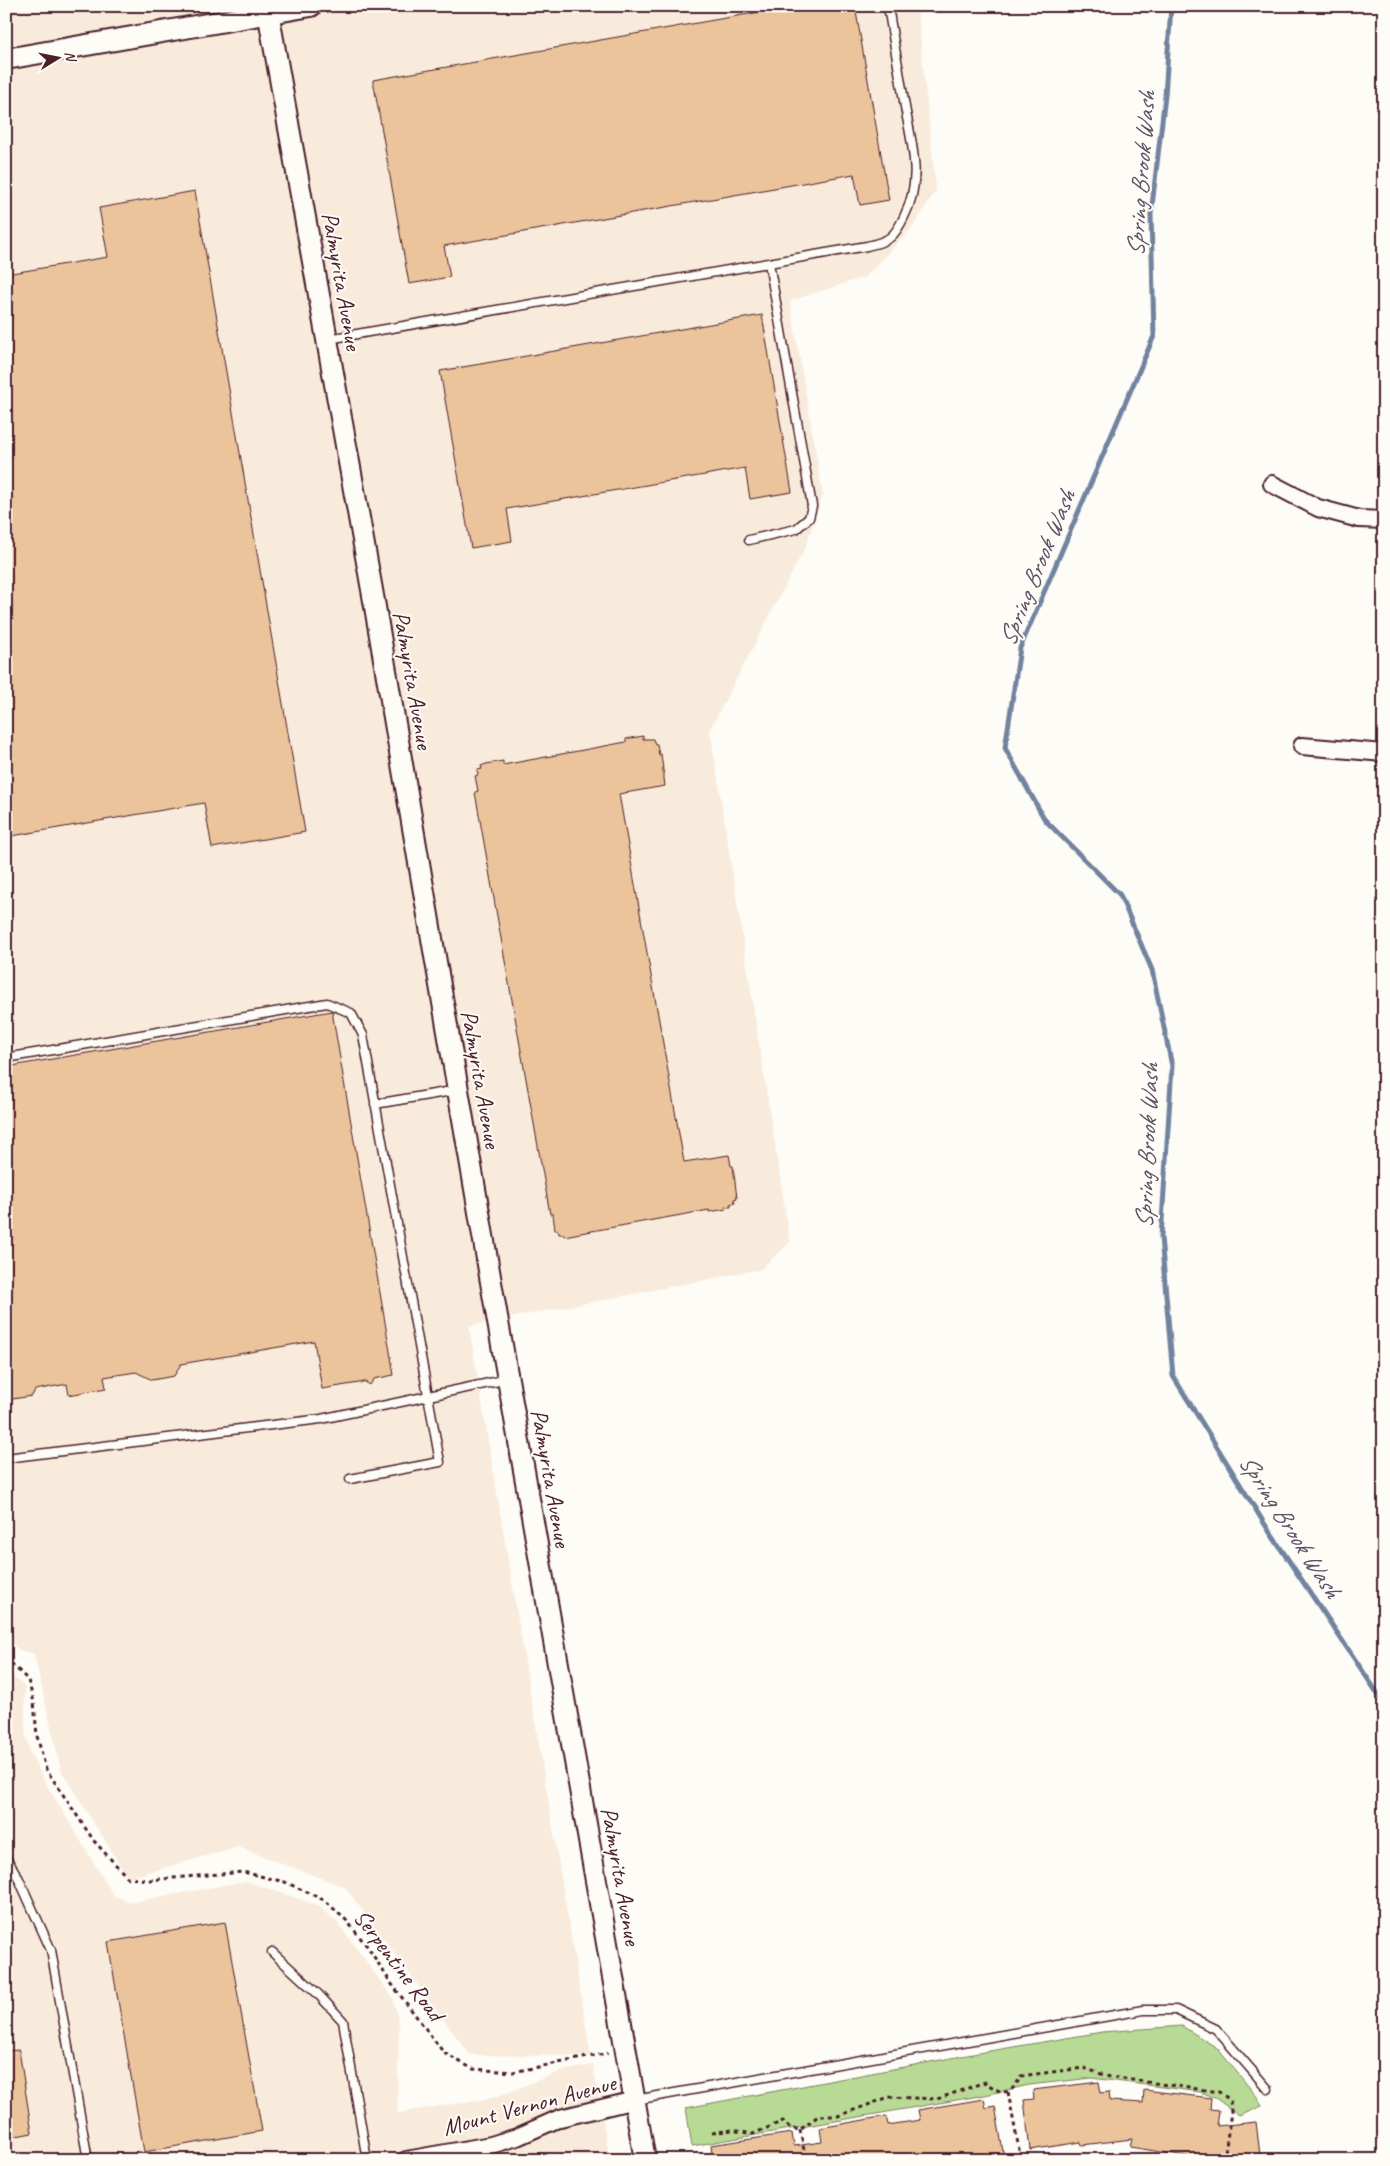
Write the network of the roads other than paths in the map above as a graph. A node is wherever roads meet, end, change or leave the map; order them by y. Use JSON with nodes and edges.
{"nodes":[{"id":1,"x":311,"y":6,"type":"edge"},
{"id":2,"x":888,"y":6,"type":"edge"},
{"id":3,"x":268,"y":10,"type":"edge"},
{"id":4,"x":6,"y":59,"type":"edge"},
{"id":5,"x":769,"y":263,"type":"junction"},
{"id":6,"x":327,"y":339,"type":"junction"},
{"id":7,"x":1272,"y":484,"type":"dead end"},
{"id":8,"x":1384,"y":520,"type":"edge"},
{"id":9,"x":749,"y":540,"type":"dead end"},
{"id":10,"x":1302,"y":746,"type":"dead end"},
{"id":11,"x":1384,"y":753,"type":"edge"},
{"id":12,"x":6,"y":1058,"type":"edge"},
{"id":13,"x":458,"y":1090,"type":"junction"},
{"id":14,"x":375,"y":1104,"type":"junction"},
{"id":15,"x":508,"y":1379,"type":"junction"},
{"id":16,"x":430,"y":1397,"type":"junction"},
{"id":17,"x":6,"y":1458,"type":"edge"},
{"id":18,"x":350,"y":1479,"type":"dead end"},
{"id":19,"x":6,"y":1858,"type":"edge"},
{"id":20,"x":272,"y":1952,"type":"dead end"},
{"id":21,"x":1268,"y":2088,"type":"dead end"},
{"id":22,"x":635,"y":2100,"type":"junction"},
{"id":23,"x":88,"y":2160,"type":"edge"},
{"id":24,"x":367,"y":2160,"type":"edge"},
{"id":25,"x":406,"y":2160,"type":"edge"},
{"id":26,"x":645,"y":2160,"type":"edge"}],
"edges":[{"from":1,"to":3,"type":"street"},
{"from":2,"to":5,"type":"lane"},
{"from":3,"to":4,"type":"street"},
{"from":3,"to":6,"type":"street","name":"Palmyrita Avenue"},
{"from":5,"to":6,"type":"lane"},
{"from":5,"to":9,"type":"lane"},
{"from":6,"to":13,"type":"street","name":"Palmyrita Avenue"},
{"from":7,"to":8,"type":"street"},
{"from":10,"to":11,"type":"street"},
{"from":12,"to":14,"type":"lane"},
{"from":13,"to":14,"type":"lane"},
{"from":13,"to":15,"type":"street","name":"Palmyrita Avenue"},
{"from":14,"to":16,"type":"lane"},
{"from":15,"to":16,"type":"lane"},
{"from":15,"to":22,"type":"street","name":"Palmyrita Avenue"},
{"from":16,"to":17,"type":"lane"},
{"from":16,"to":18,"type":"lane"},
{"from":19,"to":23,"type":"lane"},
{"from":20,"to":24,"type":"lane"},
{"from":21,"to":22,"type":"lane"},
{"from":22,"to":25,"type":"street","name":"Mount Vernon Avenue"},
{"from":22,"to":26,"type":"street","name":"Palmyrita Avenue"}]}
